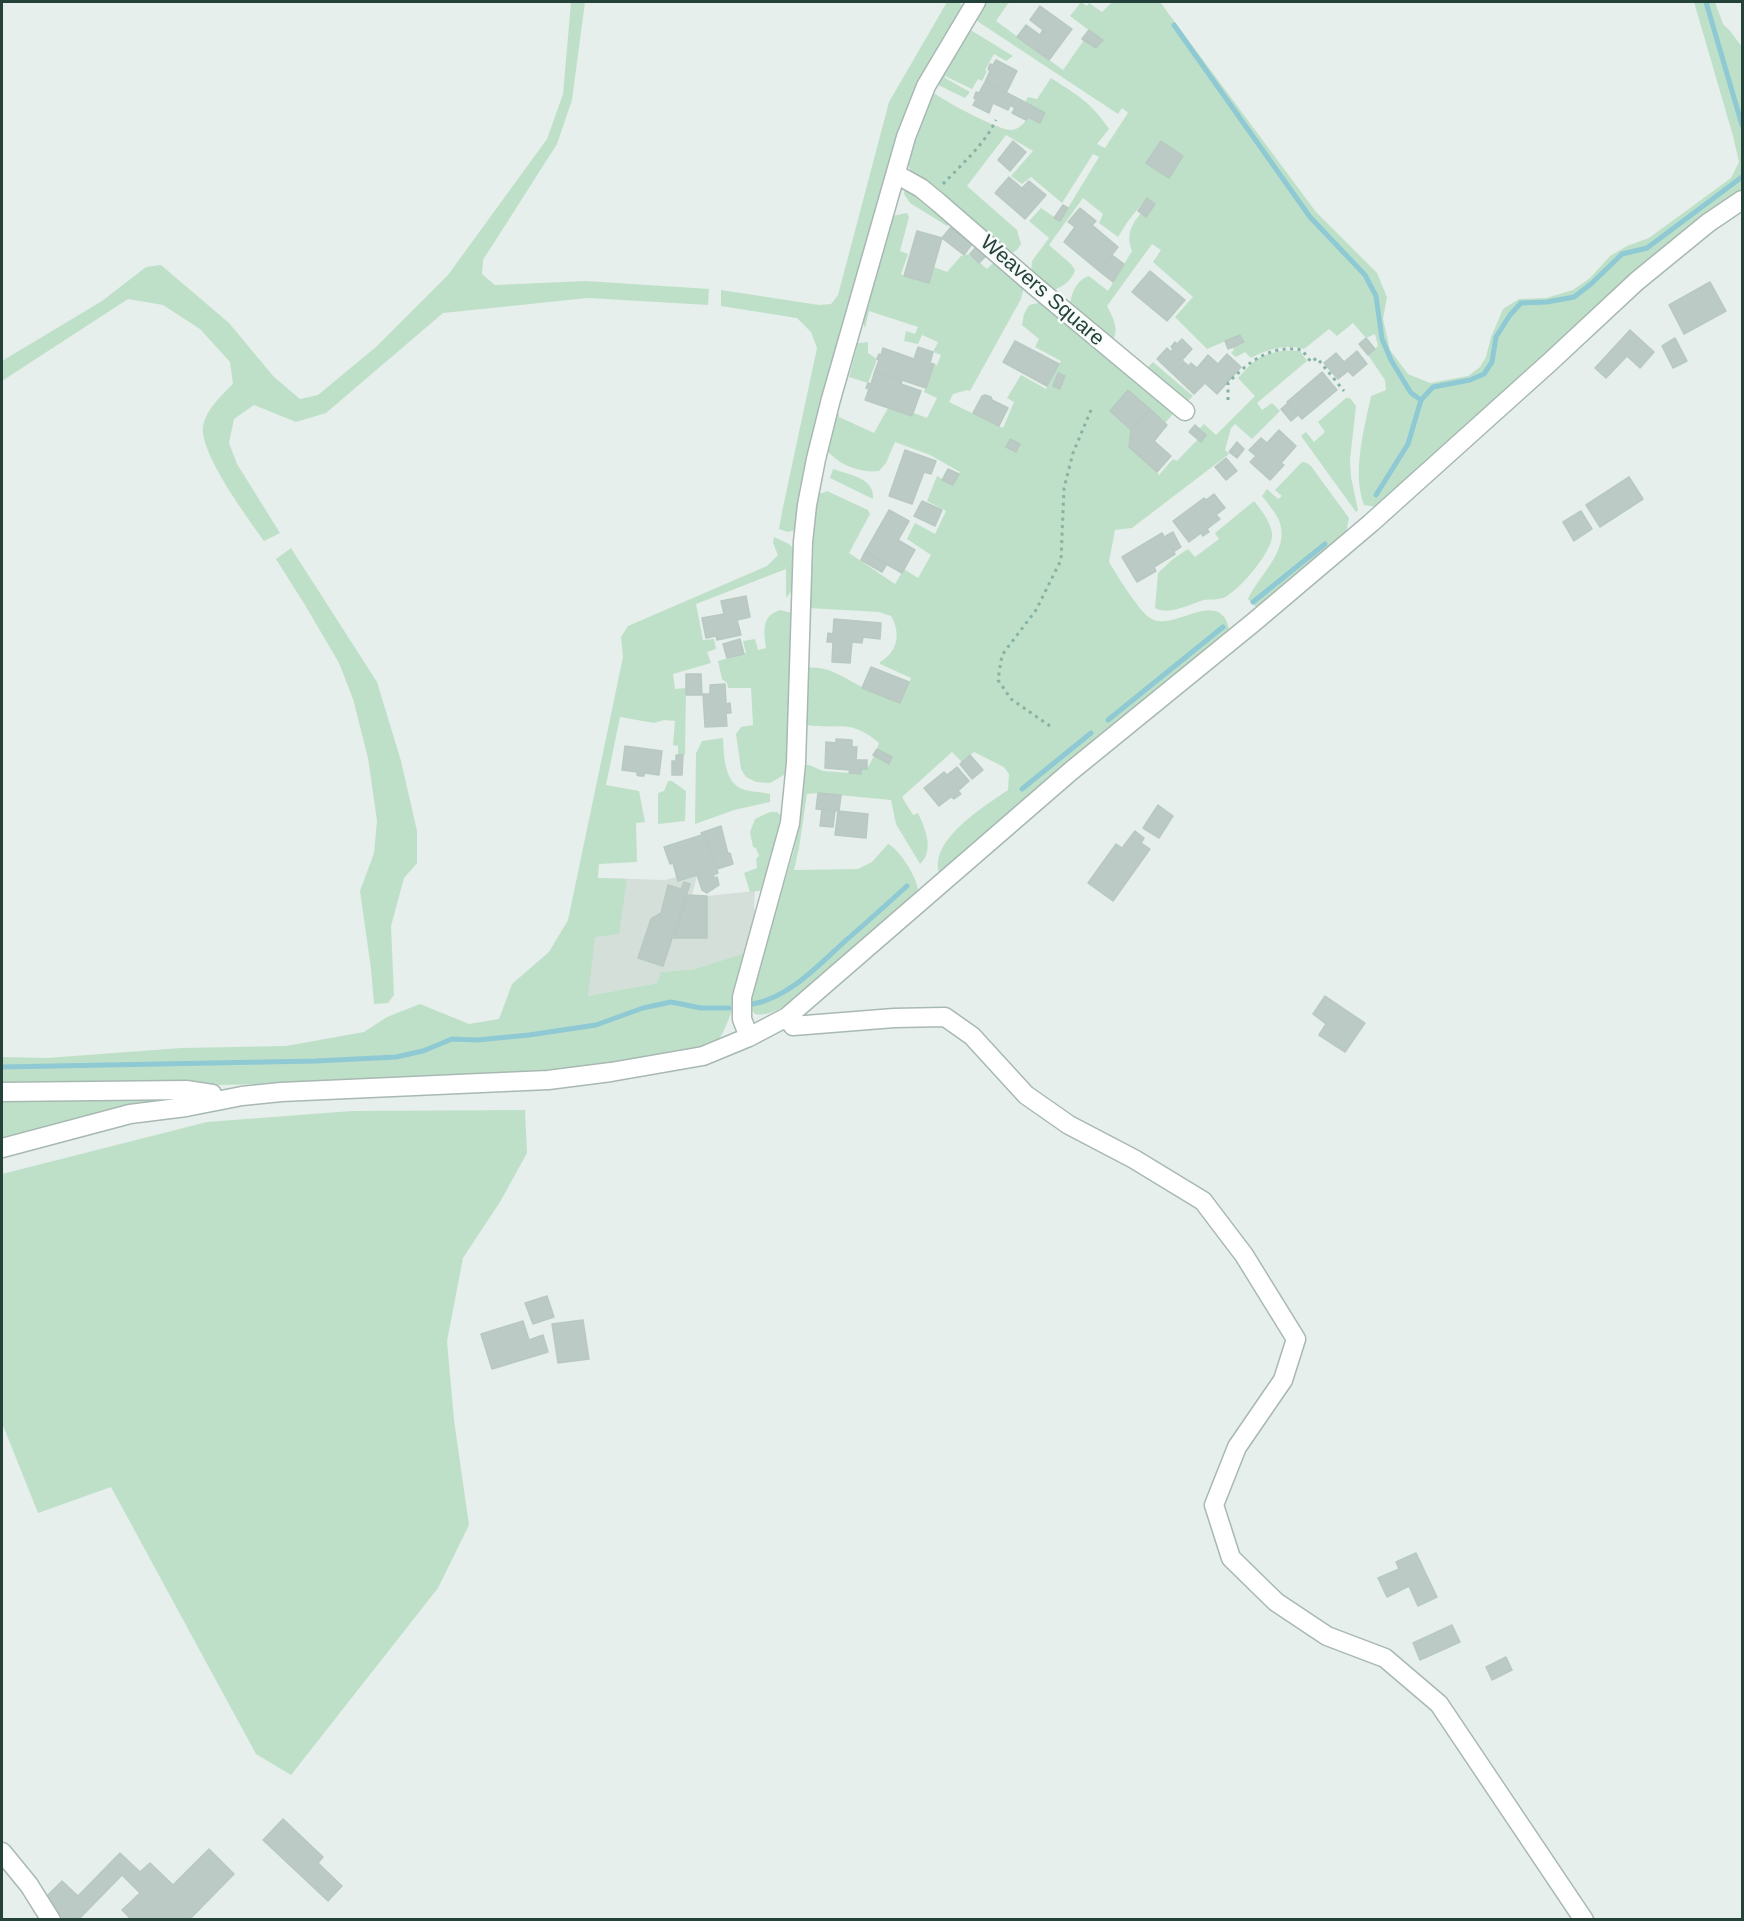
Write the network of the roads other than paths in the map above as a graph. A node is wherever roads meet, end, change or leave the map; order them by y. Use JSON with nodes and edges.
{"nodes":[{"id":1,"x":976,"y":2,"type":"edge"},
{"id":2,"x":896,"y":174,"type":"junction"},
{"id":3,"x":1743,"y":200,"type":"edge"},
{"id":4,"x":1185,"y":411,"type":"dead end"},
{"id":5,"x":787,"y":1017,"type":"junction"},
{"id":6,"x":749,"y":1037,"type":"junction"},
{"id":7,"x":2,"y":1092,"type":"edge"},
{"id":8,"x":215,"y":1101,"type":"junction"},
{"id":9,"x":2,"y":1148,"type":"edge"},
{"id":10,"x":2,"y":1852,"type":"edge"},
{"id":11,"x":51,"y":1920,"type":"edge"},
{"id":12,"x":1584,"y":1920,"type":"edge"}],
"edges":[{"from":1,"to":2,"type":"street"},
{"from":2,"to":4,"type":"street","name":"Weavers Square"},
{"from":2,"to":6,"type":"street"},
{"from":3,"to":5,"type":"street"},
{"from":5,"to":6,"type":"street"},
{"from":5,"to":12,"type":"street"},
{"from":6,"to":8,"type":"street"},
{"from":7,"to":8,"type":"street"},
{"from":8,"to":9,"type":"street"},
{"from":10,"to":11,"type":"street"}]}
